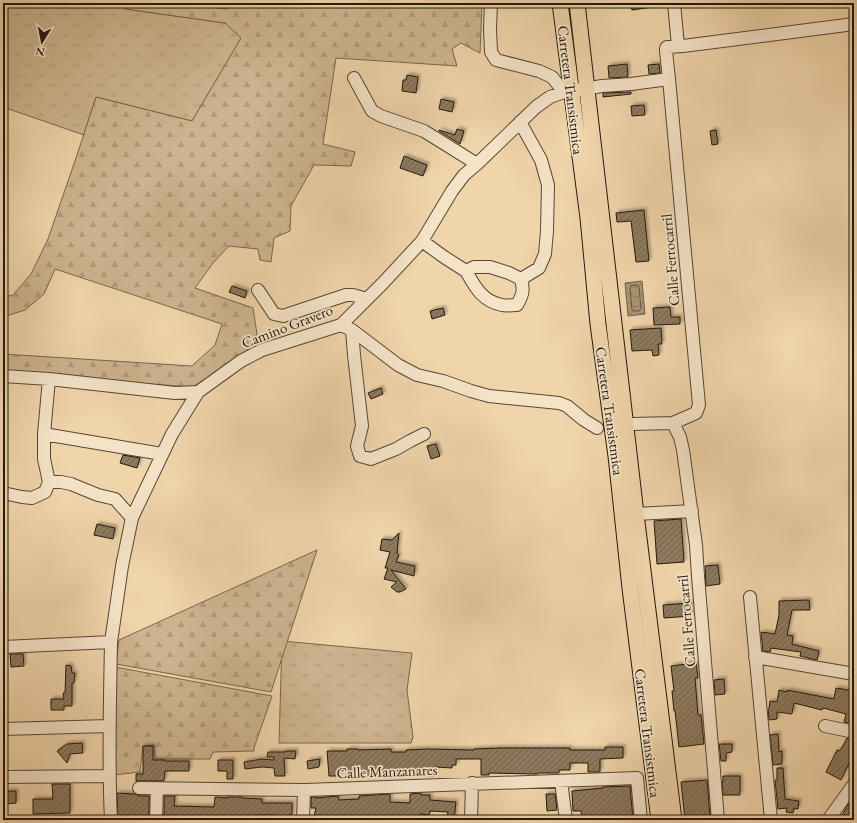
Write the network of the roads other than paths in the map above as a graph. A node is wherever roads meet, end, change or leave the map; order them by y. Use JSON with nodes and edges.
{"nodes":[{"id":1,"x":491,"y":3,"type":"edge"},
{"id":2,"x":560,"y":3,"type":"edge"},
{"id":3,"x":577,"y":3,"type":"edge"},
{"id":4,"x":674,"y":3,"type":"edge"},
{"id":5,"x":854,"y":24,"type":"edge"},
{"id":6,"x":678,"y":46,"type":"junction"},
{"id":7,"x":354,"y":78,"type":"dead end"},
{"id":8,"x":669,"y":79,"type":"junction"},
{"id":9,"x":587,"y":88,"type":"junction"},
{"id":10,"x":567,"y":92,"type":"junction"},
{"id":11,"x":520,"y":122,"type":"junction"},
{"id":12,"x":477,"y":164,"type":"junction"},
{"id":13,"x":596,"y":164,"type":"junction"},
{"id":14,"x":422,"y":241,"type":"junction"},
{"id":15,"x":466,"y":272,"type":"junction"},
{"id":16,"x":520,"y":279,"type":"junction"},
{"id":17,"x":258,"y":290,"type":"dead end"},
{"id":18,"x":367,"y":299,"type":"junction"},
{"id":19,"x":341,"y":325,"type":"junction"},
{"id":20,"x":352,"y":330,"type":"junction"},
{"id":21,"x":3,"y":376,"type":"edge"},
{"id":22,"x":49,"y":379,"type":"junction"},
{"id":23,"x":198,"y":392,"type":"junction"},
{"id":24,"x":673,"y":423,"type":"junction"},
{"id":25,"x":633,"y":424,"type":"dead end"},
{"id":26,"x":597,"y":428,"type":"dead end"},
{"id":27,"x":44,"y":434,"type":"junction"},
{"id":28,"x":424,"y":434,"type":"dead end"},
{"id":29,"x":162,"y":454,"type":"junction"},
{"id":30,"x":49,"y":482,"type":"junction"},
{"id":31,"x":3,"y":493,"type":"edge"},
{"id":32,"x":692,"y":511,"type":"junction"},
{"id":33,"x":636,"y":514,"type":"junction"},
{"id":34,"x":132,"y":518,"type":"junction"},
{"id":35,"x":750,"y":596,"type":"dead end"},
{"id":36,"x":111,"y":642,"type":"junction"},
{"id":37,"x":3,"y":647,"type":"edge"},
{"id":38,"x":755,"y":657,"type":"junction"},
{"id":39,"x":854,"y":674,"type":"edge"},
{"id":40,"x":109,"y":726,"type":"junction"},
{"id":41,"x":825,"y":726,"type":"dead end"},
{"id":42,"x":3,"y":729,"type":"edge"},
{"id":43,"x":854,"y":732,"type":"edge"},
{"id":44,"x":109,"y":776,"type":"junction"},
{"id":45,"x":3,"y":777,"type":"edge"},
{"id":46,"x":561,"y":780,"type":"junction"},
{"id":47,"x":472,"y":783,"type":"junction"},
{"id":48,"x":854,"y":784,"type":"edge"},
{"id":49,"x":139,"y":788,"type":"dead end"},
{"id":50,"x":157,"y":788,"type":"junction"},
{"id":51,"x":305,"y":790,"type":"junction"},
{"id":52,"x":111,"y":820,"type":"edge"},
{"id":53,"x":156,"y":820,"type":"edge"},
{"id":54,"x":303,"y":820,"type":"edge"},
{"id":55,"x":471,"y":820,"type":"edge"},
{"id":56,"x":566,"y":820,"type":"edge"},
{"id":57,"x":641,"y":820,"type":"edge"},
{"id":58,"x":659,"y":820,"type":"edge"},
{"id":59,"x":674,"y":820,"type":"edge"},
{"id":60,"x":718,"y":820,"type":"edge"},
{"id":61,"x":770,"y":820,"type":"edge"},
{"id":62,"x":828,"y":820,"type":"edge"}],
"edges":[{"from":1,"to":10,"type":"street"},
{"from":2,"to":9,"type":"main road"},
{"from":2,"to":10,"type":"main road","name":"Carretera Transistmica"},
{"from":3,"to":9,"type":"main road","name":"Carretera Transistmica"},
{"from":4,"to":6,"type":"street"},
{"from":5,"to":6,"type":"street"},
{"from":6,"to":8,"type":"street","name":"Calle Ferrocarril"},
{"from":7,"to":12,"type":"street"},
{"from":8,"to":9,"type":"street","name":"Camino Gravero"},
{"from":8,"to":24,"type":"street","name":"Calle Ferrocarril"},
{"from":9,"to":10,"type":"street","name":"Camino Gravero"},
{"from":9,"to":13,"type":"main road","name":"Carretera Transistmica"},
{"from":10,"to":11,"type":"street","name":"Camino Gravero"},
{"from":10,"to":13,"type":"main road"},
{"from":10,"to":58,"type":"main road","name":"Carretera Transistmica"},
{"from":11,"to":12,"type":"street","name":"Camino Gravero"},
{"from":11,"to":16,"type":"street"},
{"from":12,"to":14,"type":"street","name":"Camino Gravero"},
{"from":13,"to":33,"type":"main road","name":"Carretera Transistmica"},
{"from":14,"to":15,"type":"street"},
{"from":14,"to":18,"type":"street","name":"Camino Gravero"},
{"from":15,"to":16,"type":"street"},
{"from":15,"to":16,"type":"street"},
{"from":17,"to":18,"type":"street"},
{"from":18,"to":19,"type":"street","name":"Camino Gravero"},
{"from":19,"to":20,"type":"street"},
{"from":19,"to":23,"type":"street","name":"Camino Gravero"},
{"from":20,"to":26,"type":"street"},
{"from":20,"to":28,"type":"street"},
{"from":21,"to":22,"type":"street"},
{"from":22,"to":23,"type":"street"},
{"from":22,"to":27,"type":"street"},
{"from":23,"to":29,"type":"street"},
{"from":24,"to":25,"type":"street","name":"Calle Ferrocarril"},
{"from":24,"to":32,"type":"street","name":"Calle Ferrocarril"},
{"from":27,"to":29,"type":"street"},
{"from":27,"to":30,"type":"street"},
{"from":29,"to":34,"type":"street"},
{"from":30,"to":31,"type":"street"},
{"from":30,"to":34,"type":"street"},
{"from":32,"to":33,"type":"street"},
{"from":32,"to":60,"type":"street","name":"Calle Ferrocarril"},
{"from":33,"to":59,"type":"main road","name":"Carretera Transistmica"},
{"from":34,"to":36,"type":"street"},
{"from":35,"to":38,"type":"street"},
{"from":36,"to":37,"type":"street"},
{"from":36,"to":40,"type":"street"},
{"from":38,"to":39,"type":"street"},
{"from":38,"to":61,"type":"street"},
{"from":40,"to":42,"type":"street"},
{"from":40,"to":44,"type":"street"},
{"from":41,"to":43,"type":"street"},
{"from":44,"to":45,"type":"street"},
{"from":44,"to":52,"type":"street"},
{"from":46,"to":47,"type":"street","name":"Calle Manzanares"},
{"from":46,"to":56,"type":"street"},
{"from":46,"to":57,"type":"street","name":"Calle Manzanares"},
{"from":47,"to":51,"type":"street","name":"Calle Manzanares"},
{"from":47,"to":55,"type":"street"},
{"from":48,"to":62,"type":"street"},
{"from":49,"to":50,"type":"street","name":"Calle Manzanares"},
{"from":50,"to":51,"type":"street","name":"Calle Manzanares"},
{"from":50,"to":53,"type":"street"},
{"from":51,"to":54,"type":"street"}]}
